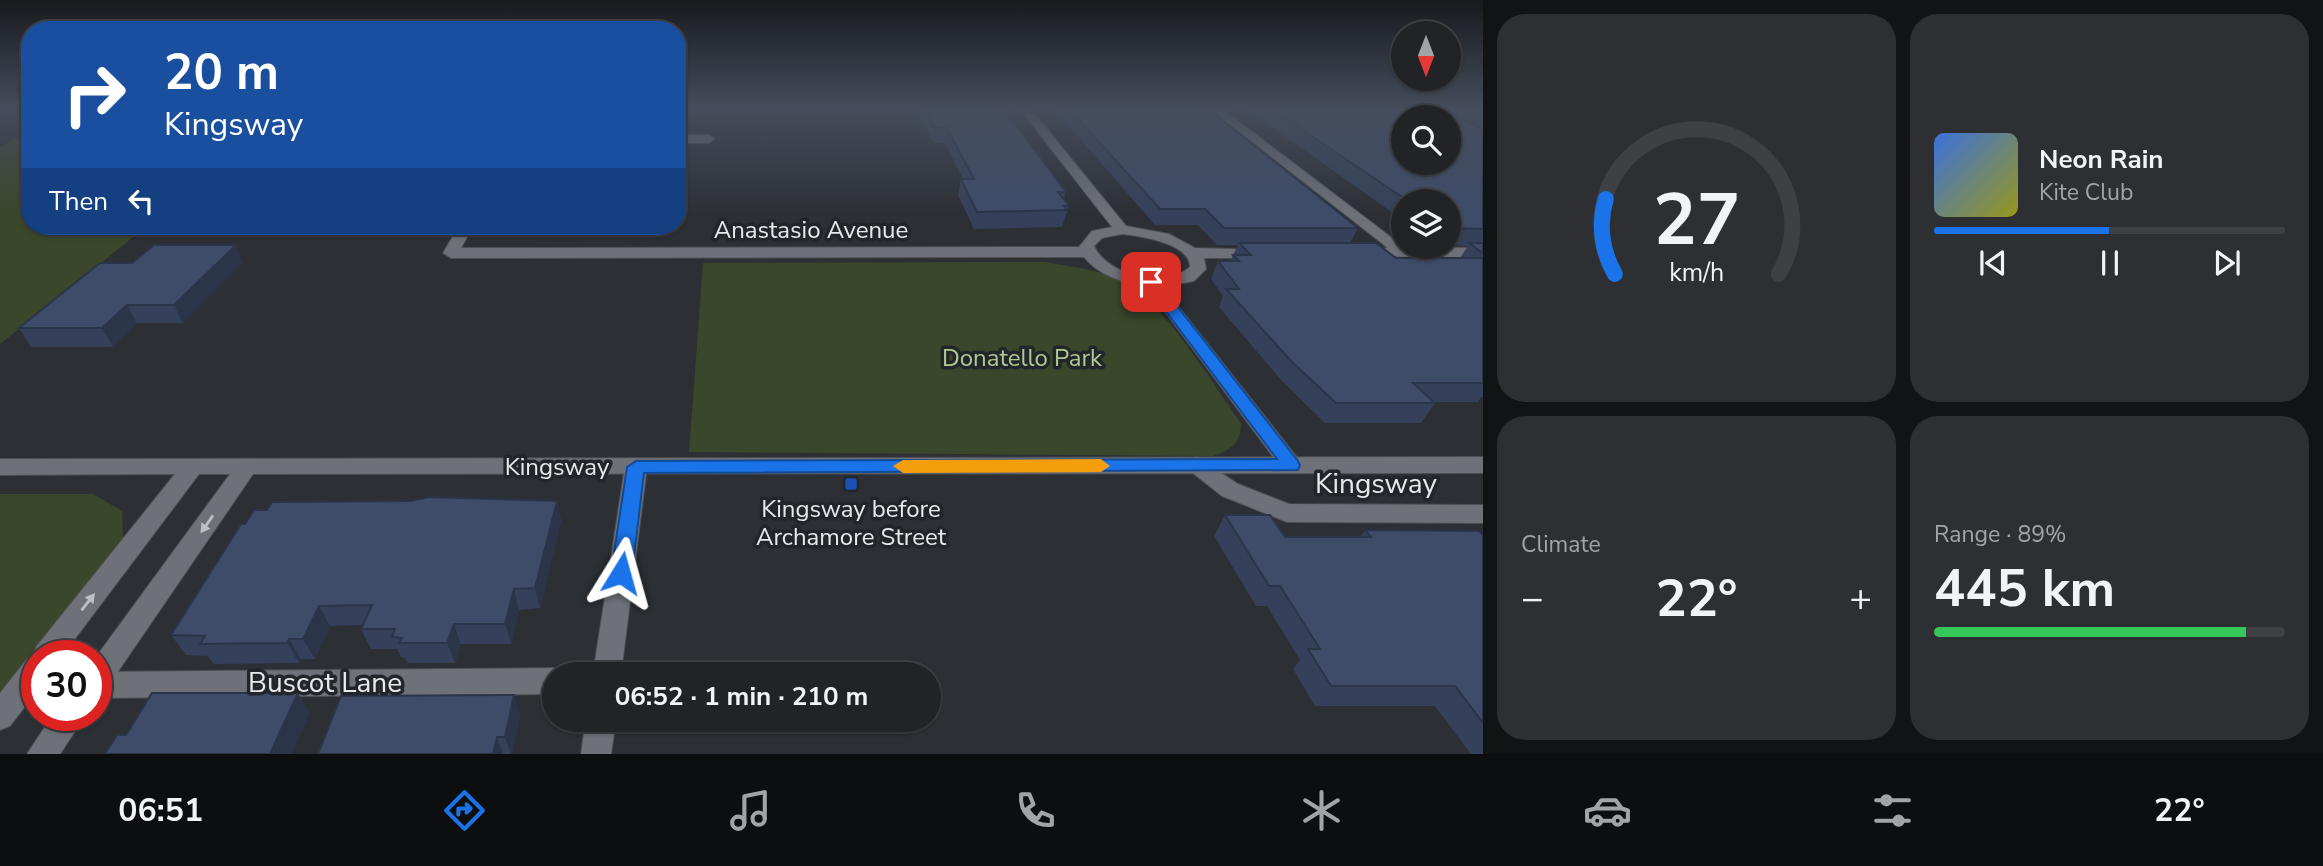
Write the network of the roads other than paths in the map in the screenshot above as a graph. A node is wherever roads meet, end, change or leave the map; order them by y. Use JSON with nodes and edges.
{"nodes":[{"id":1,"x":1052,"y":143,"type":"edge"},
{"id":2,"x":1260,"y":143,"type":"edge"},
{"id":3,"x":1122,"y":230,"type":"junction"},
{"id":4,"x":462,"y":235,"type":"edge"},
{"id":5,"x":1391,"y":243,"type":"edge"},
{"id":6,"x":1087,"y":252,"type":"junction"},
{"id":7,"x":1192,"y":253,"type":"junction"},
{"id":8,"x":1271,"y":253,"type":"edge"},
{"id":9,"x":1351,"y":253,"type":"edge"},
{"id":10,"x":1391,"y":253,"type":"edge"},
{"id":11,"x":1461,"y":253,"type":"edge"},
{"id":12,"x":1483,"y":253,"type":"edge"},
{"id":13,"x":1151,"y":282,"type":"junction"},
{"id":14,"x":1197,"y":465,"type":"junction"},
{"id":15,"x":1291,"y":465,"type":"junction"},
{"id":16,"x":1483,"y":465,"type":"edge"},
{"id":17,"x":0,"y":467,"type":"edge"},
{"id":18,"x":636,"y":467,"type":"junction"},
{"id":19,"x":192,"y":468,"type":"junction"},
{"id":20,"x":246,"y":468,"type":"junction"},
{"id":21,"x":1483,"y":514,"type":"edge"},
{"id":22,"x":58,"y":640,"type":"edge"},
{"id":23,"x":112,"y":659,"type":"edge"},
{"id":24,"x":609,"y":662,"type":"edge"},
{"id":25,"x":542,"y":681,"type":"edge"},
{"id":26,"x":112,"y":682,"type":"edge"},
{"id":27,"x":21,"y":689,"type":"edge"},
{"id":28,"x":0,"y":716,"type":"edge"},
{"id":29,"x":59,"y":731,"type":"edge"},
{"id":30,"x":599,"y":732,"type":"edge"},
{"id":31,"x":42,"y":754,"type":"edge"},
{"id":32,"x":596,"y":754,"type":"edge"}],
"edges":[{"from":1,"to":3,"type":"street"},
{"from":2,"to":5,"type":"street"},
{"from":3,"to":6,"type":"street"},
{"from":3,"to":7,"type":"street"},
{"from":4,"to":6,"type":"street","name":"Anastasio Avenue"},
{"from":6,"to":13,"type":"street"},
{"from":7,"to":8,"type":"street"},
{"from":7,"to":13,"type":"street"},
{"from":9,"to":10,"type":"street"},
{"from":11,"to":12,"type":"street"},
{"from":13,"to":15,"type":"street"},
{"from":14,"to":15,"type":"street","name":"Kingsway"},
{"from":14,"to":18,"type":"street","name":"Kingsway"},
{"from":14,"to":21,"type":"street","name":"Kingsway"},
{"from":15,"to":16,"type":"street","name":"Kingsway"},
{"from":17,"to":19,"type":"street","name":"Kingsway"},
{"from":18,"to":20,"type":"street","name":"Kingsway"},
{"from":18,"to":24,"type":"street"},
{"from":19,"to":20,"type":"street","name":"Kingsway"},
{"from":22,"to":19,"type":"street","one_way":true},
{"from":20,"to":23,"type":"street","one_way":true},
{"from":25,"to":26,"type":"street","name":"Buscot Lane"},
{"from":27,"to":28,"type":"street"},
{"from":29,"to":31,"type":"street"},
{"from":30,"to":32,"type":"street"}]}
